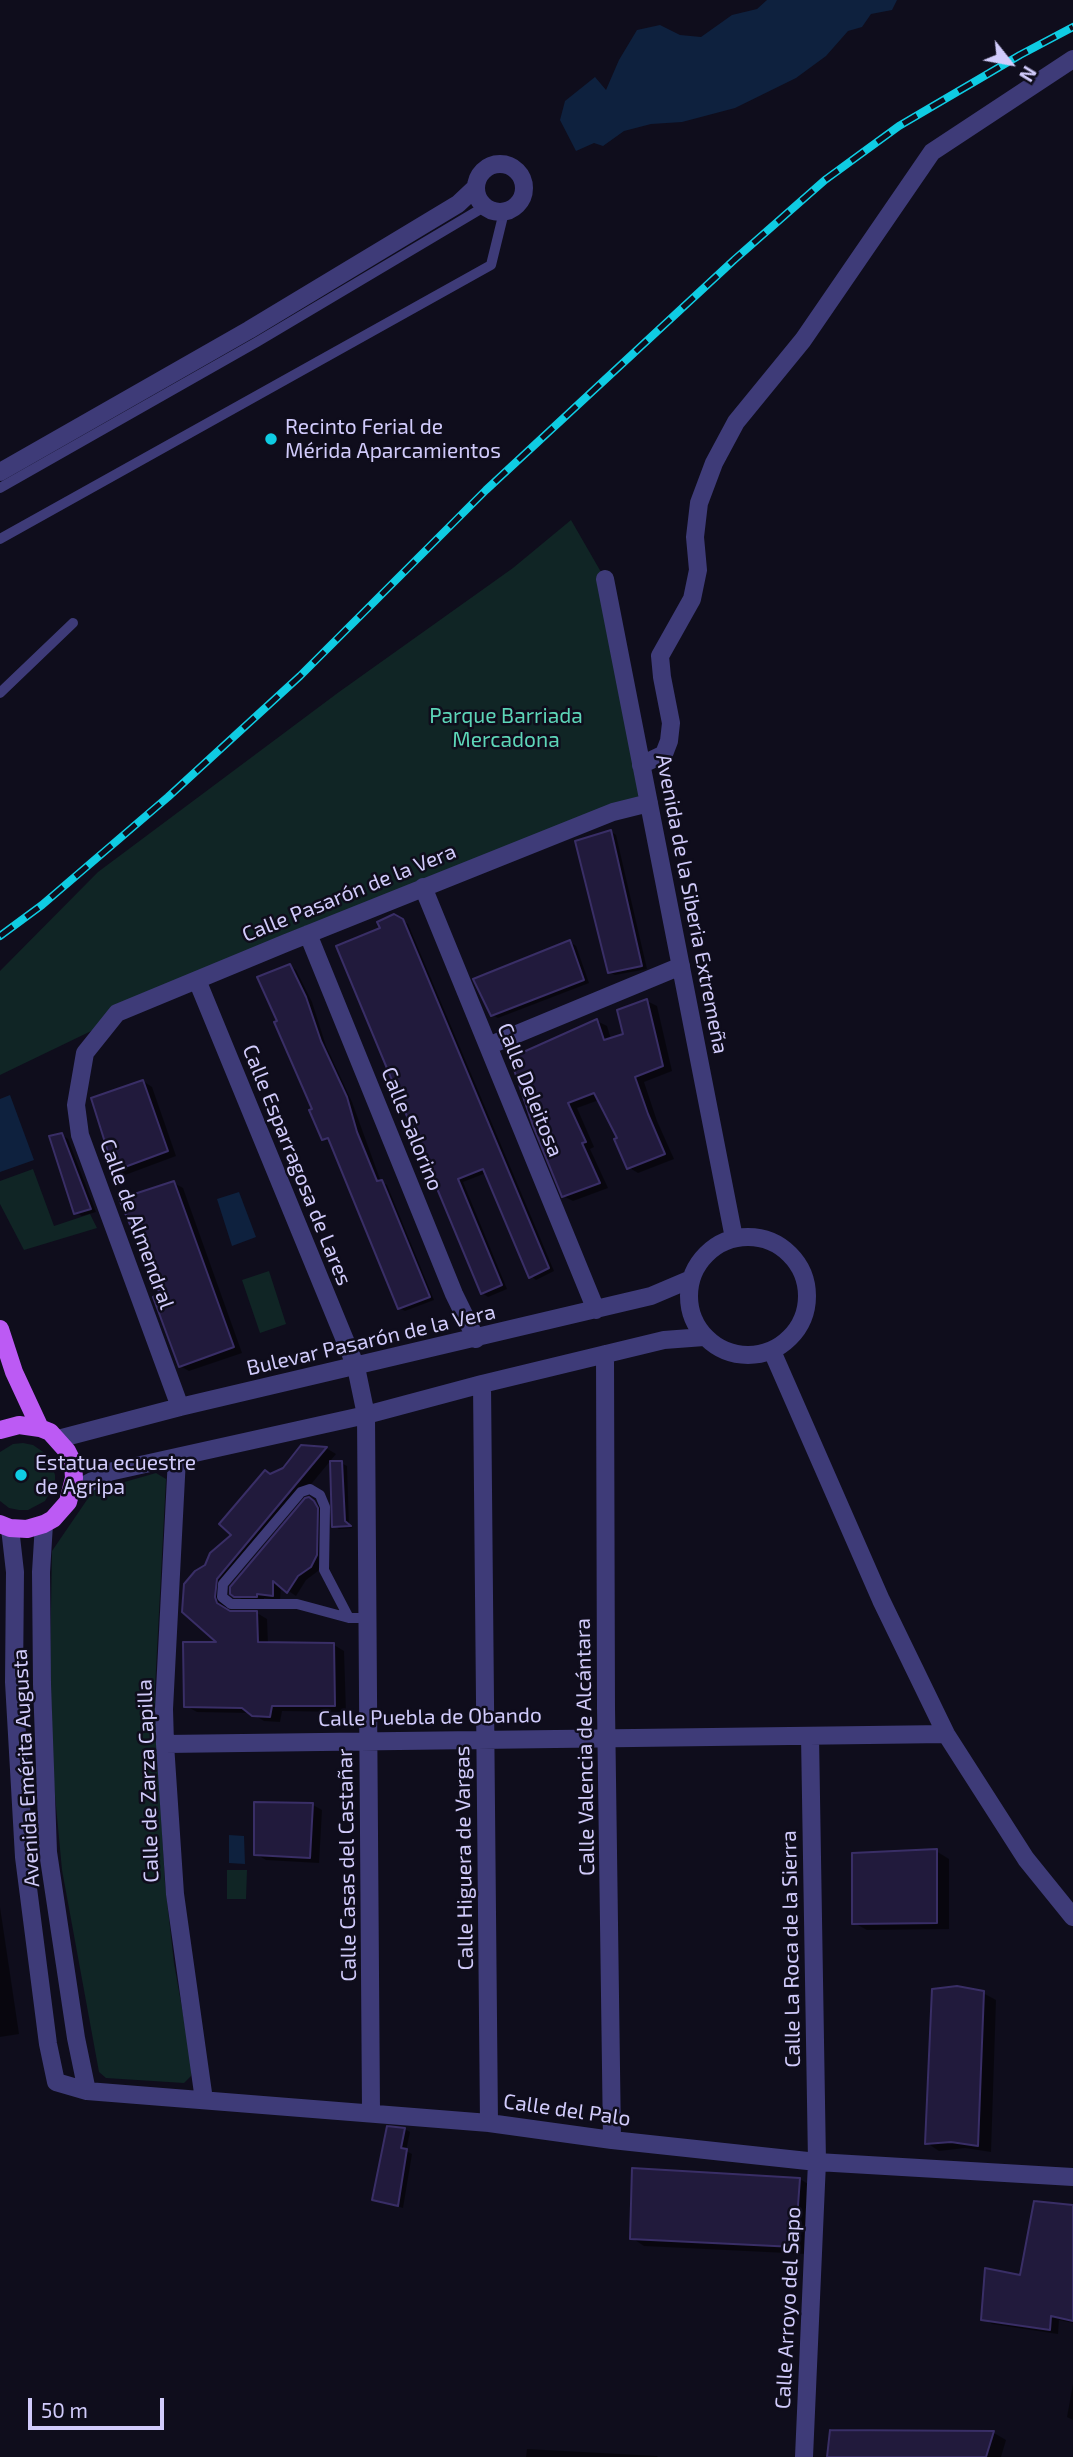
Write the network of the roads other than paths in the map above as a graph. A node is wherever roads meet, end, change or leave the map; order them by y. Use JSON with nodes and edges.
{"nodes":[{"id":1,"x":1073,"y":59,"type":"edge"},
{"id":2,"x":475,"y":188,"type":"junction"},
{"id":3,"x":484,"y":207,"type":"junction"},
{"id":4,"x":504,"y":212,"type":"junction"},
{"id":5,"x":0,"y":472,"type":"edge"},
{"id":6,"x":0,"y":488,"type":"edge"},
{"id":7,"x":0,"y":539,"type":"edge"},
{"id":8,"x":605,"y":579,"type":"dead end"},
{"id":9,"x":73,"y":623,"type":"dead end"},
{"id":10,"x":0,"y":693,"type":"edge"},
{"id":11,"x":641,"y":765,"type":"junction"},
{"id":12,"x":649,"y":803,"type":"junction"},
{"id":13,"x":423,"y":887,"type":"junction"},
{"id":14,"x":308,"y":934,"type":"junction"},
{"id":15,"x":681,"y":966,"type":"junction"},
{"id":16,"x":197,"y":979,"type":"junction"},
{"id":17,"x":488,"y":1046,"type":"junction"},
{"id":18,"x":85,"y":1053,"type":"joint"},
{"id":19,"x":734,"y":1238,"type":"junction"},
{"id":20,"x":691,"y":1279,"type":"junction"},
{"id":21,"x":596,"y":1310,"type":"junction"},
{"id":22,"x":0,"y":1329,"type":"edge"},
{"id":23,"x":704,"y":1337,"type":"junction"},
{"id":24,"x":476,"y":1339,"type":"junction"},
{"id":25,"x":772,"y":1351,"type":"junction"},
{"id":26,"x":606,"y":1354,"type":"junction"},
{"id":27,"x":356,"y":1367,"type":"junction"},
{"id":28,"x":482,"y":1384,"type":"junction"},
{"id":29,"x":180,"y":1407,"type":"junction"},
{"id":30,"x":366,"y":1415,"type":"junction"},
{"id":31,"x":40,"y":1428,"type":"junction"},
{"id":32,"x":0,"y":1430,"type":"edge"},
{"id":33,"x":58,"y":1440,"type":"junction"},
{"id":34,"x":177,"y":1458,"type":"junction"},
{"id":35,"x":72,"y":1492,"type":"junction"},
{"id":36,"x":44,"y":1524,"type":"junction"},
{"id":37,"x":5,"y":1526,"type":"edge"},
{"id":38,"x":359,"y":1618,"type":"junction"},
{"id":39,"x":946,"y":1734,"type":"junction"},
{"id":40,"x":810,"y":1736,"type":"junction"},
{"id":41,"x":607,"y":1738,"type":"junction"},
{"id":42,"x":486,"y":1740,"type":"junction"},
{"id":43,"x":369,"y":1741,"type":"junction"},
{"id":44,"x":166,"y":1744,"type":"junction"},
{"id":45,"x":1073,"y":1917,"type":"edge"},
{"id":46,"x":56,"y":2082,"type":"joint"},
{"id":47,"x":87,"y":2091,"type":"junction"},
{"id":48,"x":204,"y":2100,"type":"junction"},
{"id":49,"x":371,"y":2112,"type":"junction"},
{"id":50,"x":489,"y":2123,"type":"junction"},
{"id":51,"x":612,"y":2140,"type":"junction"},
{"id":52,"x":817,"y":2162,"type":"junction"},
{"id":53,"x":1073,"y":2177,"type":"edge"},
{"id":54,"x":804,"y":2457,"type":"edge"}],
"edges":[{"from":1,"to":11,"type":"street"},
{"from":2,"to":3,"type":"street"},
{"from":2,"to":4,"type":"street"},
{"from":2,"to":5,"type":"street"},
{"from":3,"to":4,"type":"street"},
{"from":3,"to":6,"type":"lane"},
{"from":4,"to":7,"type":"lane"},
{"from":8,"to":11,"type":"street","name":"Avenida de la Siberia Extremeña"},
{"from":9,"to":10,"type":"lane"},
{"from":11,"to":12,"type":"street","name":"Avenida de la Siberia Extremeña"},
{"from":12,"to":13,"type":"street","name":"Calle Pasarón de la Vera"},
{"from":12,"to":15,"type":"street","name":"Avenida de la Siberia Extremeña"},
{"from":13,"to":14,"type":"street","name":"Calle Pasarón de la Vera"},
{"from":13,"to":17,"type":"street","name":"Calle Deleitosa"},
{"from":14,"to":16,"type":"street","name":"Calle Pasarón de la Vera"},
{"from":14,"to":24,"type":"street","name":"Calle Salorino"},
{"from":15,"to":17,"type":"street"},
{"from":15,"to":19,"type":"street","name":"Avenida de la Siberia Extremeña"},
{"from":16,"to":18,"type":"street","name":"Calle Pasarón de la Vera"},
{"from":16,"to":27,"type":"street","name":"Calle Esparragosa de Lares"},
{"from":17,"to":21,"type":"street","name":"Calle Deleitosa"},
{"from":18,"to":29,"type":"street","name":"Calle de Almendral"},
{"from":19,"to":20,"type":"street"},
{"from":19,"to":25,"type":"street"},
{"from":20,"to":21,"type":"street","name":"Bulevar Pasarón de la Vera"},
{"from":20,"to":23,"type":"street"},
{"from":21,"to":24,"type":"street","name":"Bulevar Pasarón de la Vera"},
{"from":22,"to":31,"type":"main road"},
{"from":23,"to":25,"type":"street"},
{"from":23,"to":26,"type":"street"},
{"from":24,"to":27,"type":"street","name":"Bulevar Pasarón de la Vera"},
{"from":25,"to":39,"type":"street"},
{"from":26,"to":28,"type":"street"},
{"from":26,"to":41,"type":"street","name":"Calle Valencia de Alcántara"},
{"from":27,"to":29,"type":"street","name":"Bulevar Pasarón de la Vera"},
{"from":27,"to":30,"type":"street","name":"Calle Casas del Castañar"},
{"from":28,"to":30,"type":"street"},
{"from":28,"to":42,"type":"street","name":"Calle Higuera de Vargas"},
{"from":29,"to":33,"type":"street","name":"Bulevar Pasarón de la Vera"},
{"from":30,"to":34,"type":"street"},
{"from":30,"to":38,"type":"street","name":"Calle Casas del Castañar"},
{"from":31,"to":32,"type":"main road"},
{"from":31,"to":33,"type":"main road"},
{"from":33,"to":35,"type":"main road"},
{"from":34,"to":35,"type":"street"},
{"from":34,"to":44,"type":"street","name":"Calle de Zarza Capilla"},
{"from":35,"to":36,"type":"main road"},
{"from":36,"to":37,"type":"main road"},
{"from":36,"to":47,"type":"street","name":"Avenida Emérita Augusta"},
{"from":37,"to":46,"type":"street","name":"Avenida Emérita Augusta"},
{"from":38,"to":38,"type":"lane"},
{"from":38,"to":43,"type":"street","name":"Calle Casas del Castañar"},
{"from":39,"to":40,"type":"street","name":"Calle Puebla de Obando"},
{"from":39,"to":45,"type":"street"},
{"from":40,"to":41,"type":"street","name":"Calle Puebla de Obando"},
{"from":40,"to":52,"type":"street","name":"Calle La Roca de la Sierra"},
{"from":41,"to":42,"type":"street","name":"Calle Puebla de Obando"},
{"from":41,"to":51,"type":"street","name":"Calle Valencia de Alcántara"},
{"from":42,"to":43,"type":"street","name":"Calle Puebla de Obando"},
{"from":42,"to":50,"type":"street","name":"Calle Higuera de Vargas"},
{"from":43,"to":44,"type":"street","name":"Calle Puebla de Obando"},
{"from":43,"to":49,"type":"street","name":"Calle Casas del Castañar"},
{"from":44,"to":48,"type":"street","name":"Calle de Zarza Capilla"},
{"from":46,"to":47,"type":"street","name":"Calle del Palo"},
{"from":47,"to":48,"type":"street","name":"Calle del Palo"},
{"from":48,"to":49,"type":"street","name":"Calle del Palo"},
{"from":49,"to":50,"type":"street","name":"Calle del Palo"},
{"from":50,"to":51,"type":"street","name":"Calle del Palo"},
{"from":51,"to":52,"type":"street","name":"Calle del Palo"},
{"from":52,"to":53,"type":"street","name":"Calle del Palo"},
{"from":52,"to":54,"type":"street","name":"Calle Arroyo del Sapo"}]}
